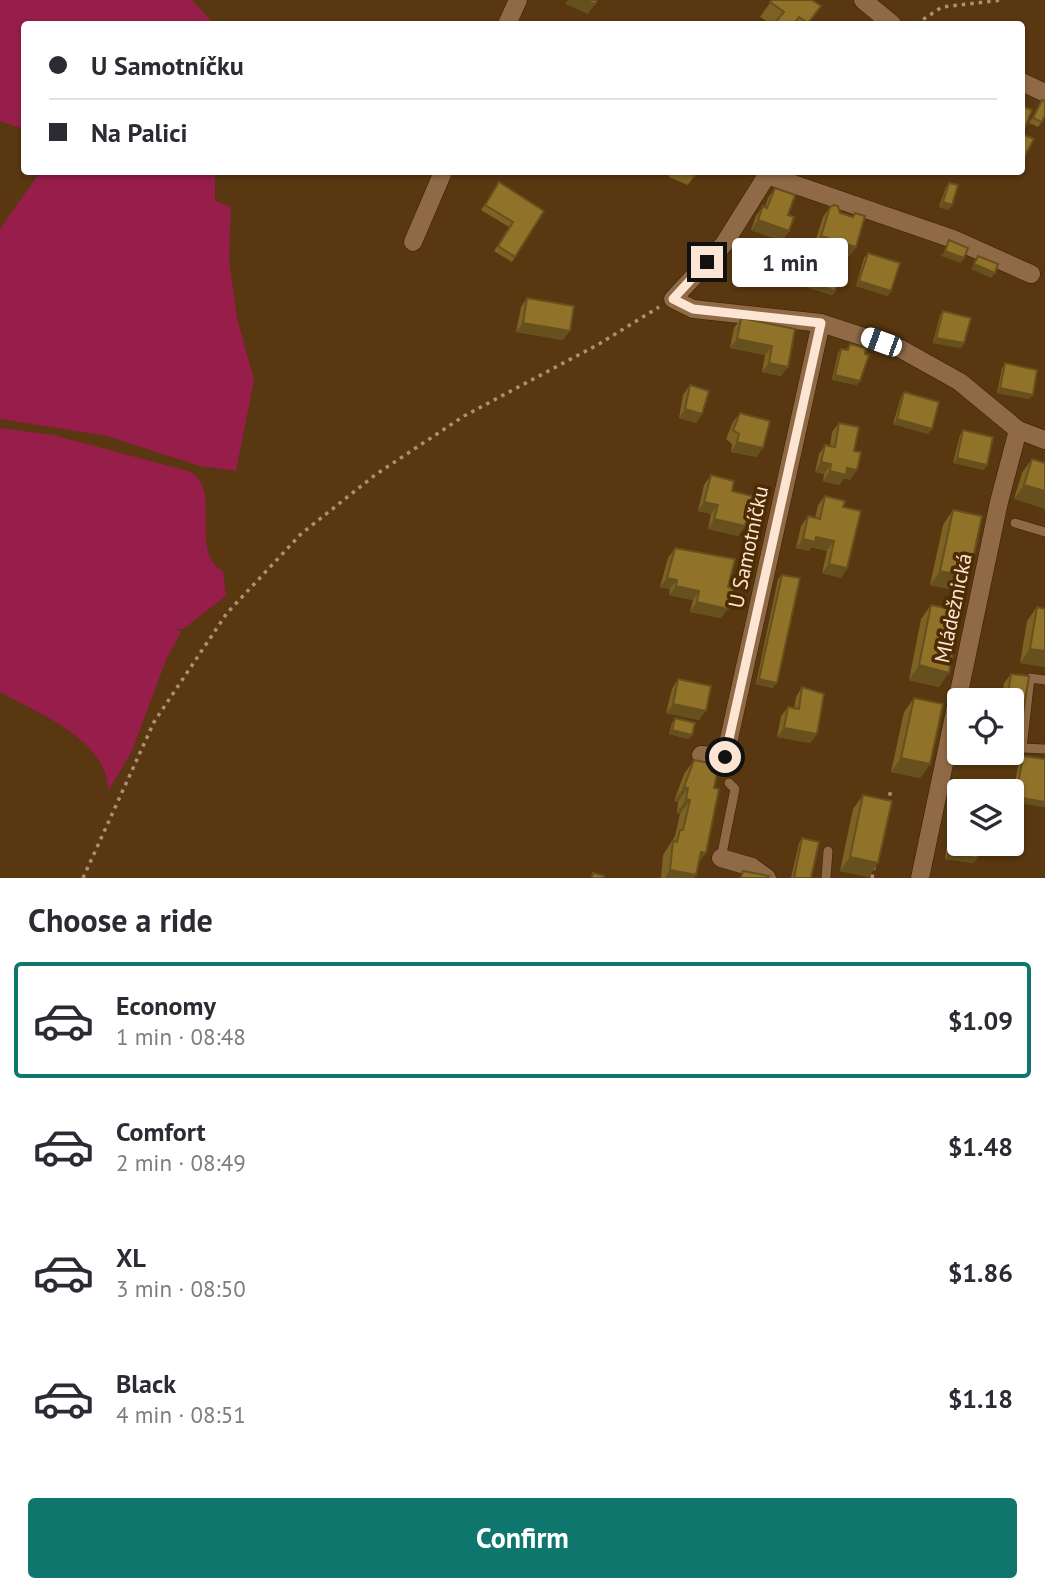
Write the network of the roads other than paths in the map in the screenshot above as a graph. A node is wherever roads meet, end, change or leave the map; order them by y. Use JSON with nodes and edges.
{"nodes":[{"id":1,"x":518,"y":0,"type":"edge"},
{"id":2,"x":863,"y":0,"type":"edge"},
{"id":3,"x":508,"y":21,"type":"edge"},
{"id":4,"x":888,"y":21,"type":"edge"},
{"id":5,"x":1025,"y":83,"type":"edge"},
{"id":6,"x":1045,"y":93,"type":"edge"},
{"id":7,"x":442,"y":175,"type":"edge"},
{"id":8,"x":767,"y":175,"type":"edge"},
{"id":9,"x":774,"y":175,"type":"edge"},
{"id":10,"x":413,"y":242,"type":"dead end"},
{"id":11,"x":1031,"y":274,"type":"dead end"},
{"id":12,"x":821,"y":323,"type":"junction"},
{"id":13,"x":1018,"y":430,"type":"junction"},
{"id":14,"x":1045,"y":440,"type":"edge"},
{"id":15,"x":1015,"y":523,"type":"dead end"},
{"id":16,"x":1045,"y":532,"type":"edge"},
{"id":17,"x":1045,"y":680,"type":"edge"},
{"id":18,"x":1045,"y":749,"type":"edge"},
{"id":19,"x":701,"y":755,"type":"dead end"},
{"id":20,"x":729,"y":783,"type":"dead end"},
{"id":21,"x":828,"y":851,"type":"dead end"},
{"id":22,"x":721,"y":858,"type":"joint"},
{"id":23,"x":768,"y":878,"type":"edge"},
{"id":24,"x":827,"y":878,"type":"edge"},
{"id":25,"x":920,"y":878,"type":"edge"}],
"edges":[{"from":1,"to":3,"type":"street"},
{"from":2,"to":4,"type":"street"},
{"from":5,"to":6,"type":"street"},
{"from":7,"to":10,"type":"street"},
{"from":8,"to":12,"type":"street"},
{"from":9,"to":11,"type":"street"},
{"from":12,"to":13,"type":"street"},
{"from":12,"to":19,"type":"street","name":"U Samotníčku"},
{"from":13,"to":14,"type":"street"},
{"from":13,"to":25,"type":"street","name":"Mládežnická"},
{"from":15,"to":16,"type":"lane"},
{"from":17,"to":18,"type":"lane"},
{"from":20,"to":22,"type":"lane"},
{"from":21,"to":24,"type":"lane"},
{"from":22,"to":23,"type":"street"}]}
